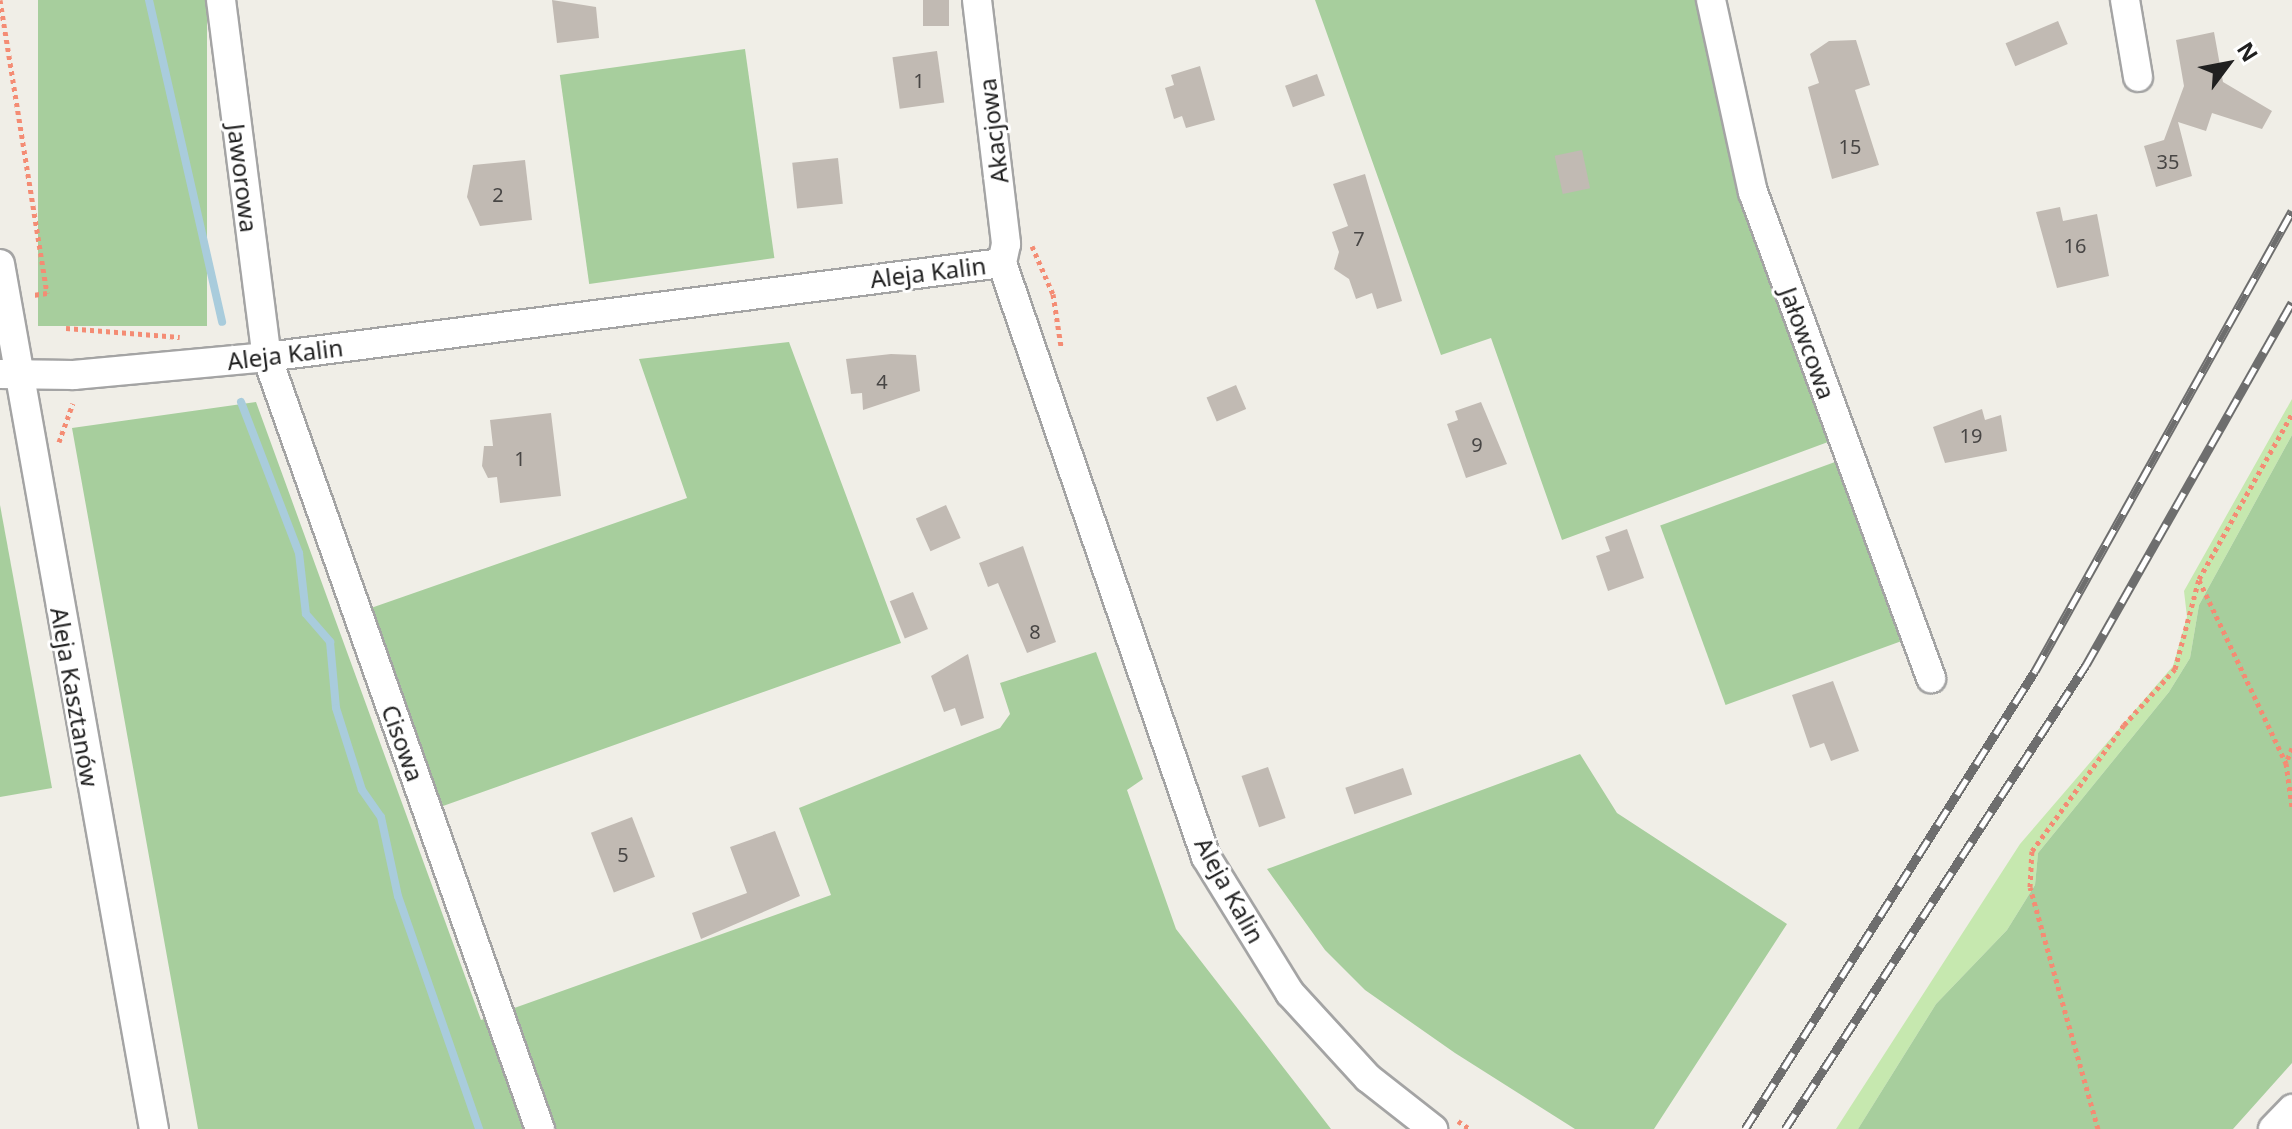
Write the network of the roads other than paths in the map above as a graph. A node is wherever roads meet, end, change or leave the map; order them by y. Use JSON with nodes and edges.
{"nodes":[{"id":1,"x":221,"y":0,"type":"edge"},
{"id":2,"x":977,"y":0,"type":"edge"},
{"id":3,"x":1711,"y":0,"type":"edge"},
{"id":4,"x":2125,"y":0,"type":"edge"},
{"id":5,"x":2138,"y":77,"type":"dead end"},
{"id":6,"x":1004,"y":254,"type":"junction"},
{"id":7,"x":0,"y":264,"type":"edge"},
{"id":8,"x":267,"y":357,"type":"junction"},
{"id":9,"x":8,"y":373,"type":"edge"},
{"id":10,"x":1931,"y":678,"type":"dead end"},
{"id":11,"x":2292,"y":1109,"type":"edge"},
{"id":12,"x":154,"y":1129,"type":"edge"},
{"id":13,"x":540,"y":1129,"type":"edge"},
{"id":14,"x":1433,"y":1129,"type":"edge"},
{"id":15,"x":2273,"y":1129,"type":"edge"}],
"edges":[{"from":1,"to":8,"type":"street","name":"Jaworowa"},
{"from":2,"to":6,"type":"street","name":"Akacjowa"},
{"from":3,"to":10,"type":"street","name":"Jałowcowa"},
{"from":4,"to":5,"type":"street"},
{"from":6,"to":8,"type":"street","name":"Aleja Kalin"},
{"from":6,"to":14,"type":"street","name":"Aleja Kalin"},
{"from":7,"to":9,"type":"street","name":"Aleja Kasztanów"},
{"from":8,"to":9,"type":"street","name":"Aleja Kalin"},
{"from":8,"to":13,"type":"street","name":"Cisowa"},
{"from":9,"to":12,"type":"street","name":"Aleja Kasztanów"},
{"from":11,"to":15,"type":"street"}]}
